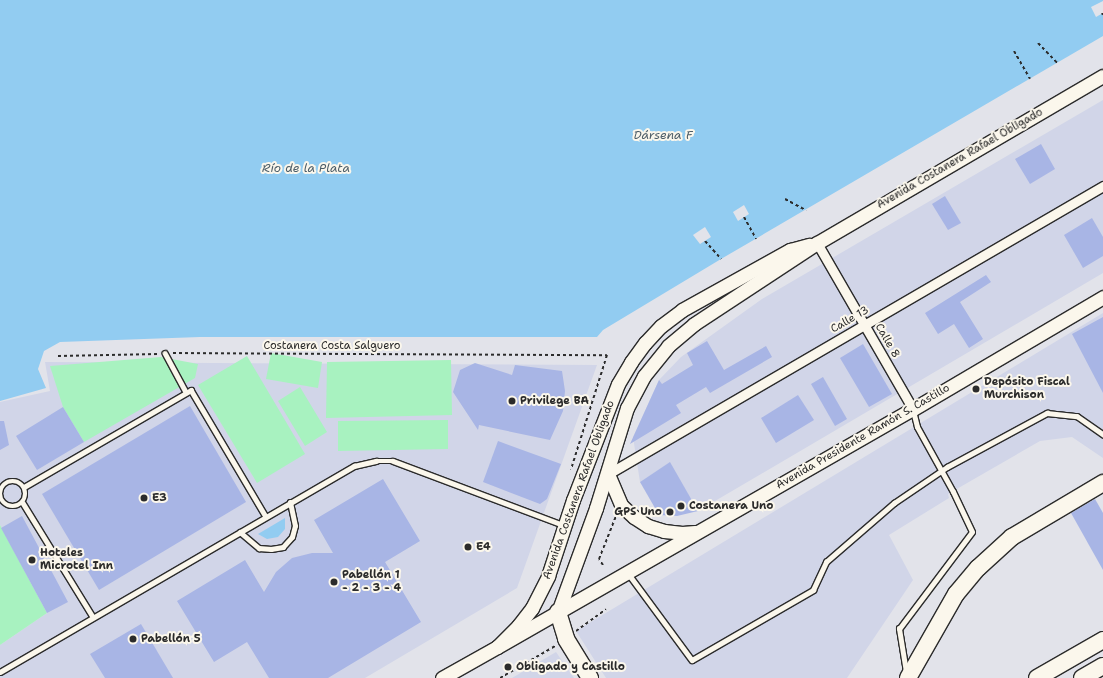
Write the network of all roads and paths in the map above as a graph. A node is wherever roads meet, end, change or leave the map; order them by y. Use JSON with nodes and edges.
{"nodes":[{"id":1,"x":1038,"y":43,"type":"dead end"},
{"id":2,"x":1014,"y":51,"type":"dead end"},
{"id":3,"x":1057,"y":63,"type":"dead end"},
{"id":4,"x":1103,"y":76,"type":"edge"},
{"id":5,"x":1030,"y":79,"type":"dead end"},
{"id":6,"x":1103,"y":186,"type":"edge"},
{"id":7,"x":785,"y":199,"type":"dead end"},
{"id":8,"x":806,"y":210,"type":"dead end"},
{"id":9,"x":744,"y":217,"type":"dead end"},
{"id":10,"x":756,"y":239,"type":"dead end"},
{"id":11,"x":704,"y":241,"type":"dead end"},
{"id":12,"x":817,"y":243,"type":"junction"},
{"id":13,"x":721,"y":260,"type":"dead end"},
{"id":14,"x":1103,"y":297,"type":"edge"},
{"id":15,"x":865,"y":326,"type":"junction"},
{"id":16,"x":165,"y":353,"type":"junction"},
{"id":17,"x":58,"y":356,"type":"dead end"},
{"id":18,"x":186,"y":392,"type":"junction"},
{"id":19,"x":913,"y":409,"type":"junction"},
{"id":20,"x":1103,"y":434,"type":"edge"},
{"id":21,"x":941,"y":471,"type":"junction"},
{"id":22,"x":570,"y":474,"type":"dead end"},
{"id":23,"x":608,"y":474,"type":"junction"},
{"id":24,"x":1103,"y":483,"type":"edge"},
{"id":25,"x":24,"y":487,"type":"junction"},
{"id":26,"x":23,"y":503,"type":"junction"},
{"id":27,"x":290,"y":503,"type":"junction"},
{"id":28,"x":616,"y":515,"type":"dead end"},
{"id":29,"x":266,"y":518,"type":"junction"},
{"id":30,"x":565,"y":526,"type":"junction"},
{"id":31,"x":699,"y":531,"type":"junction"},
{"id":32,"x":240,"y":532,"type":"junction"},
{"id":33,"x":603,"y":565,"type":"dead end"},
{"id":34,"x":627,"y":572,"type":"junction"},
{"id":35,"x":606,"y":609,"type":"dead end"},
{"id":36,"x":558,"y":612,"type":"junction"},
{"id":37,"x":93,"y":617,"type":"junction"},
{"id":38,"x":566,"y":639,"type":"junction"},
{"id":39,"x":1103,"y":640,"type":"edge"},
{"id":40,"x":497,"y":647,"type":"junction"},
{"id":41,"x":1103,"y":666,"type":"edge"},
{"id":42,"x":0,"y":672,"type":"edge"},
{"id":43,"x":442,"y":678,"type":"edge"},
{"id":44,"x":500,"y":678,"type":"edge"},
{"id":45,"x":590,"y":678,"type":"edge"},
{"id":46,"x":907,"y":678,"type":"edge"},
{"id":47,"x":1037,"y":678,"type":"edge"},
{"id":48,"x":1082,"y":678,"type":"edge"}],
"edges":[{"from":1,"to":3,"type":"path"},
{"from":2,"to":5,"type":"path"},
{"from":4,"to":12,"type":"main road","name":"Avenida Costanera Rafael Obligado"},
{"from":6,"to":15,"type":"street","name":"Calle 13"},
{"from":7,"to":8,"type":"path"},
{"from":9,"to":10,"type":"path"},
{"from":11,"to":13,"type":"path"},
{"from":12,"to":15,"type":"street","name":"Calle 8"},
{"from":12,"to":23,"type":"main road","name":"Avenida Costanera Rafael Obligado"},
{"from":12,"to":30,"type":"main road","name":"Avenida Costanera Rafael Obligado"},
{"from":14,"to":19,"type":"main road","name":"Avenida Presidente Ramón S. Castillo"},
{"from":15,"to":19,"type":"street","name":"Calle 8"},
{"from":15,"to":23,"type":"street","name":"Calle 13"},
{"from":16,"to":17,"type":"path","name":"Costanera Costa Salguero"},
{"from":16,"to":18,"type":"lane"},
{"from":16,"to":22,"type":"path","name":"Costanera Costa Salguero"},
{"from":18,"to":25,"type":"lane"},
{"from":18,"to":29,"type":"lane"},
{"from":19,"to":21,"type":"lane"},
{"from":19,"to":31,"type":"main road","name":"Avenida Presidente Ramón S. Castillo"},
{"from":20,"to":21,"type":"lane"},
{"from":21,"to":34,"type":"lane"},
{"from":21,"to":46,"type":"lane"},
{"from":23,"to":31,"type":"main road"},
{"from":23,"to":36,"type":"main road","name":"Avenida Costanera Rafael Obligado"},
{"from":24,"to":46,"type":"highway"},
{"from":25,"to":26,"type":"lane"},
{"from":25,"to":26,"type":"lane"},
{"from":26,"to":37,"type":"lane"},
{"from":27,"to":29,"type":"lane"},
{"from":27,"to":30,"type":"lane"},
{"from":27,"to":32,"type":"lane"},
{"from":28,"to":33,"type":"path"},
{"from":29,"to":32,"type":"lane"},
{"from":30,"to":40,"type":"main road","name":"Avenida Costanera Rafael Obligado"},
{"from":31,"to":34,"type":"main road","name":"Avenida Presidente Ramón S. Castillo"},
{"from":32,"to":37,"type":"lane"},
{"from":34,"to":36,"type":"main road","name":"Avenida Presidente Ramón S. Castillo"},
{"from":35,"to":38,"type":"path"},
{"from":36,"to":38,"type":"highway"},
{"from":36,"to":40,"type":"main road","name":"Avenida Presidente Ramón S. Castillo"},
{"from":37,"to":42,"type":"lane"},
{"from":38,"to":44,"type":"path"},
{"from":38,"to":45,"type":"highway"},
{"from":39,"to":47,"type":"highway"},
{"from":40,"to":43,"type":"main road","name":"Avenida Costanera Rafael Obligado"},
{"from":41,"to":48,"type":"highway"}]}
